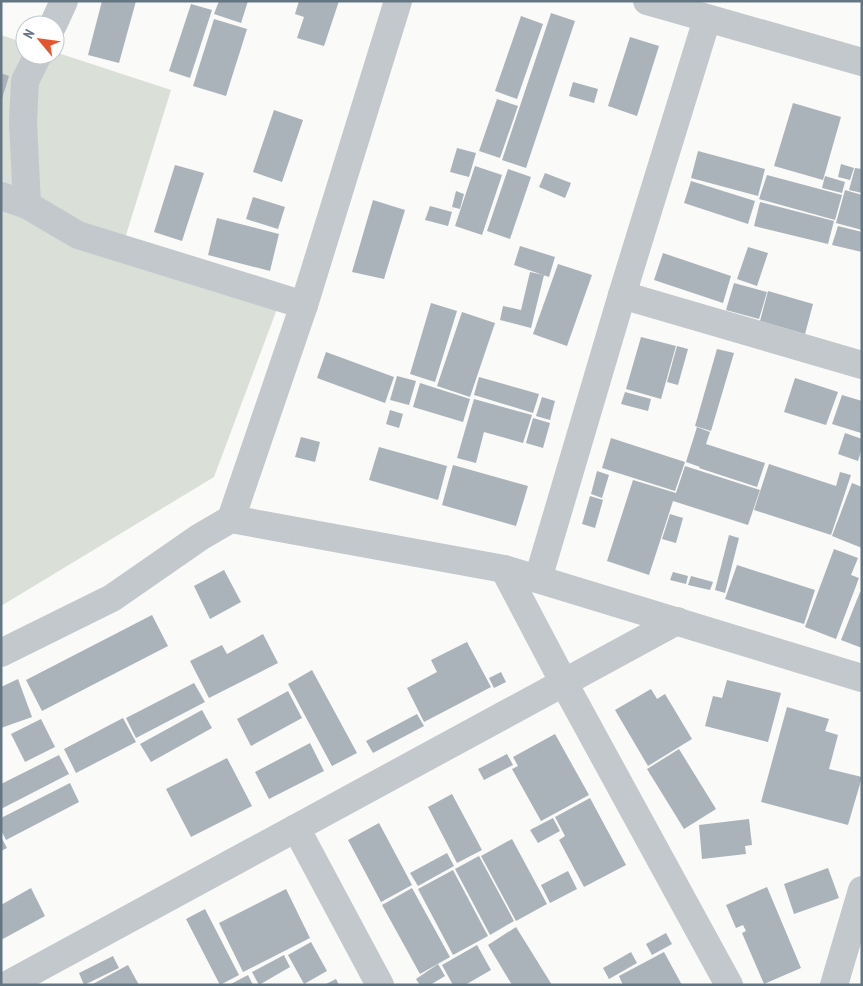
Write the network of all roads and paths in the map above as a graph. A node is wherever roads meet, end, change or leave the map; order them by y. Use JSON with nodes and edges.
{"nodes":[{"id":1,"x":64,"y":1,"type":"edge"},
{"id":2,"x":398,"y":1,"type":"edge"},
{"id":3,"x":647,"y":1,"type":"edge"},
{"id":4,"x":57,"y":15,"type":"edge"},
{"id":5,"x":706,"y":19,"type":"junction"},
{"id":6,"x":862,"y":62,"type":"edge"},
{"id":7,"x":33,"y":65,"type":"edge"},
{"id":8,"x":1,"y":196,"type":"edge"},
{"id":9,"x":27,"y":204,"type":"junction"},
{"id":10,"x":622,"y":295,"type":"junction"},
{"id":11,"x":304,"y":305,"type":"junction"},
{"id":12,"x":862,"y":365,"type":"edge"},
{"id":13,"x":231,"y":519,"type":"junction"},
{"id":14,"x":504,"y":568,"type":"junction"},
{"id":15,"x":538,"y":579,"type":"junction"},
{"id":16,"x":677,"y":621,"type":"junction"},
{"id":17,"x":1,"y":653,"type":"edge"},
{"id":18,"x":862,"y":678,"type":"edge"},
{"id":19,"x":564,"y":683,"type":"junction"},
{"id":20,"x":296,"y":828,"type":"junction"},
{"id":21,"x":862,"y":890,"type":"edge"},
{"id":22,"x":46,"y":975,"type":"edge"},
{"id":23,"x":7,"y":985,"type":"edge"},
{"id":24,"x":380,"y":985,"type":"edge"},
{"id":25,"x":729,"y":985,"type":"edge"},
{"id":26,"x":834,"y":985,"type":"edge"}],
"edges":[{"from":1,"to":4,"type":"street"},
{"from":2,"to":11,"type":"street"},
{"from":3,"to":5,"type":"street"},
{"from":5,"to":6,"type":"street"},
{"from":5,"to":10,"type":"street"},
{"from":7,"to":9,"type":"street"},
{"from":8,"to":9,"type":"street"},
{"from":9,"to":11,"type":"street"},
{"from":10,"to":12,"type":"street"},
{"from":10,"to":15,"type":"street"},
{"from":11,"to":13,"type":"street"},
{"from":13,"to":14,"type":"street"},
{"from":13,"to":17,"type":"street"},
{"from":14,"to":15,"type":"street"},
{"from":14,"to":19,"type":"street"},
{"from":15,"to":16,"type":"street"},
{"from":16,"to":18,"type":"street"},
{"from":16,"to":19,"type":"street"},
{"from":19,"to":20,"type":"street"},
{"from":19,"to":25,"type":"street"},
{"from":20,"to":22,"type":"street"},
{"from":20,"to":24,"type":"street"},
{"from":21,"to":26,"type":"street"},
{"from":22,"to":23,"type":"street"}]}
